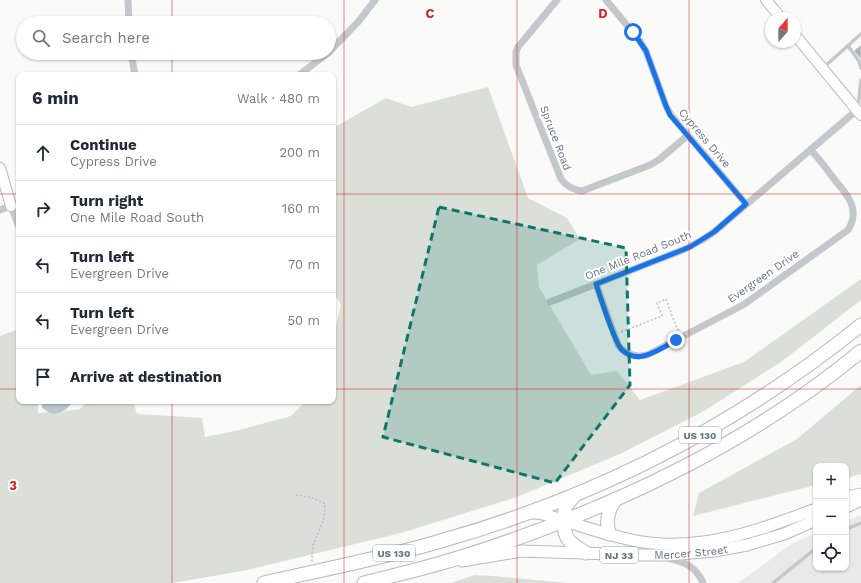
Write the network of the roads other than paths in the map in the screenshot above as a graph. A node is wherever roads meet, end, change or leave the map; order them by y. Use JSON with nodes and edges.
{"nodes":[{"id":1,"x":128,"y":0,"type":"edge"},
{"id":2,"x":374,"y":0,"type":"edge"},
{"id":3,"x":557,"y":0,"type":"edge"},
{"id":4,"x":606,"y":0,"type":"edge"},
{"id":5,"x":766,"y":0,"type":"edge"},
{"id":6,"x":776,"y":12,"type":"edge"},
{"id":7,"x":129,"y":16,"type":"edge"},
{"id":8,"x":861,"y":34,"type":"edge"},
{"id":9,"x":801,"y":42,"type":"edge"},
{"id":10,"x":336,"y":46,"type":"edge"},
{"id":11,"x":848,"y":46,"type":"junction"},
{"id":12,"x":132,"y":60,"type":"edge"},
{"id":13,"x":319,"y":60,"type":"edge"},
{"id":14,"x":823,"y":68,"type":"junction"},
{"id":15,"x":861,"y":68,"type":"edge"},
{"id":16,"x":134,"y":72,"type":"edge"},
{"id":17,"x":303,"y":72,"type":"edge"},
{"id":18,"x":861,"y":80,"type":"edge"},
{"id":19,"x":859,"y":112,"type":"edge"},
{"id":20,"x":688,"y":135,"type":"junction"},
{"id":21,"x":811,"y":150,"type":"junction"},
{"id":22,"x":0,"y":168,"type":"edge"},
{"id":23,"x":746,"y":204,"type":"junction"},
{"id":24,"x":11,"y":206,"type":"junction"},
{"id":25,"x":0,"y":210,"type":"edge"},
{"id":26,"x":16,"y":219,"type":"edge"},
{"id":27,"x":596,"y":284,"type":"junction"},
{"id":28,"x":550,"y":302,"type":"dead end"},
{"id":29,"x":861,"y":325,"type":"edge"},
{"id":30,"x":861,"y":351,"type":"edge"},
{"id":31,"x":861,"y":494,"type":"edge"},
{"id":32,"x":575,"y":495,"type":"junction"},
{"id":33,"x":849,"y":497,"type":"edge"},
{"id":34,"x":616,"y":499,"type":"junction"},
{"id":35,"x":861,"y":500,"type":"edge"},
{"id":36,"x":849,"y":506,"type":"edge"},
{"id":37,"x":813,"y":510,"type":"edge"},
{"id":38,"x":522,"y":514,"type":"junction"},
{"id":39,"x":564,"y":521,"type":"junction"},
{"id":40,"x":813,"y":521,"type":"edge"},
{"id":41,"x":861,"y":523,"type":"edge"},
{"id":42,"x":849,"y":528,"type":"edge"},
{"id":43,"x":609,"y":534,"type":"junction"},
{"id":44,"x":813,"y":550,"type":"edge"},
{"id":45,"x":586,"y":553,"type":"junction"},
{"id":46,"x":642,"y":555,"type":"junction"},
{"id":47,"x":418,"y":569,"type":"junction"},
{"id":48,"x":264,"y":583,"type":"edge"},
{"id":49,"x":364,"y":583,"type":"edge"},
{"id":50,"x":703,"y":583,"type":"edge"},
{"id":51,"x":773,"y":583,"type":"edge"}],
"edges":[{"from":1,"to":7,"type":"street"},
{"from":2,"to":10,"type":"street"},
{"from":3,"to":20,"type":"street","name":"Spruce Road"},
{"from":4,"to":20,"type":"street","name":"Cypress Drive"},
{"from":5,"to":6,"type":"street"},
{"from":8,"to":11,"type":"lane"},
{"from":9,"to":14,"type":"street"},
{"from":11,"to":14,"type":"lane"},
{"from":11,"to":15,"type":"lane"},
{"from":12,"to":16,"type":"street"},
{"from":13,"to":17,"type":"street"},
{"from":14,"to":19,"type":"street"},
{"from":18,"to":19,"type":"lane"},
{"from":19,"to":21,"type":"street","name":"One Mile Road South"},
{"from":20,"to":23,"type":"street","name":"Cypress Drive"},
{"from":21,"to":23,"type":"street","name":"One Mile Road South"},
{"from":21,"to":27,"type":"street","name":"Evergreen Drive"},
{"from":22,"to":24,"type":"street"},
{"from":23,"to":27,"type":"street","name":"One Mile Road South"},
{"from":24,"to":25,"type":"street"},
{"from":24,"to":26,"type":"street"},
{"from":27,"to":28,"type":"street","name":"One Mile Road South"},
{"from":29,"to":32,"type":"highway","number":"US 130"},
{"from":30,"to":34,"type":"highway","number":"US 130"},
{"from":31,"to":33,"type":"main road"},
{"from":32,"to":38,"type":"highway","number":"US 130"},
{"from":32,"to":39,"type":"highway"},
{"from":34,"to":39,"type":"highway","number":"US 130"},
{"from":34,"to":43,"type":"highway"},
{"from":35,"to":36,"type":"main road"},
{"from":37,"to":43,"type":"main road","name":"Mercer Street","number":"NJ 33"},
{"from":38,"to":39,"type":"main road","name":"Mercer Street","number":"NJ 33"},
{"from":38,"to":48,"type":"highway","number":"US 130"},
{"from":39,"to":43,"type":"main road","name":"Mercer Street","number":"NJ 33"},
{"from":39,"to":45,"type":"highway"},
{"from":39,"to":47,"type":"highway","number":"US 130"},
{"from":40,"to":46,"type":"main road","name":"Mercer Street","number":"NJ 33"},
{"from":41,"to":42,"type":"lane"},
{"from":44,"to":51,"type":"lane"},
{"from":45,"to":46,"type":"main road","name":"Mercer Street","number":"NJ 33"},
{"from":45,"to":47,"type":"main road","name":"Mercer Street","number":"NJ 33"},
{"from":46,"to":50,"type":"street"},
{"from":47,"to":49,"type":"highway","number":"US 130"}]}
